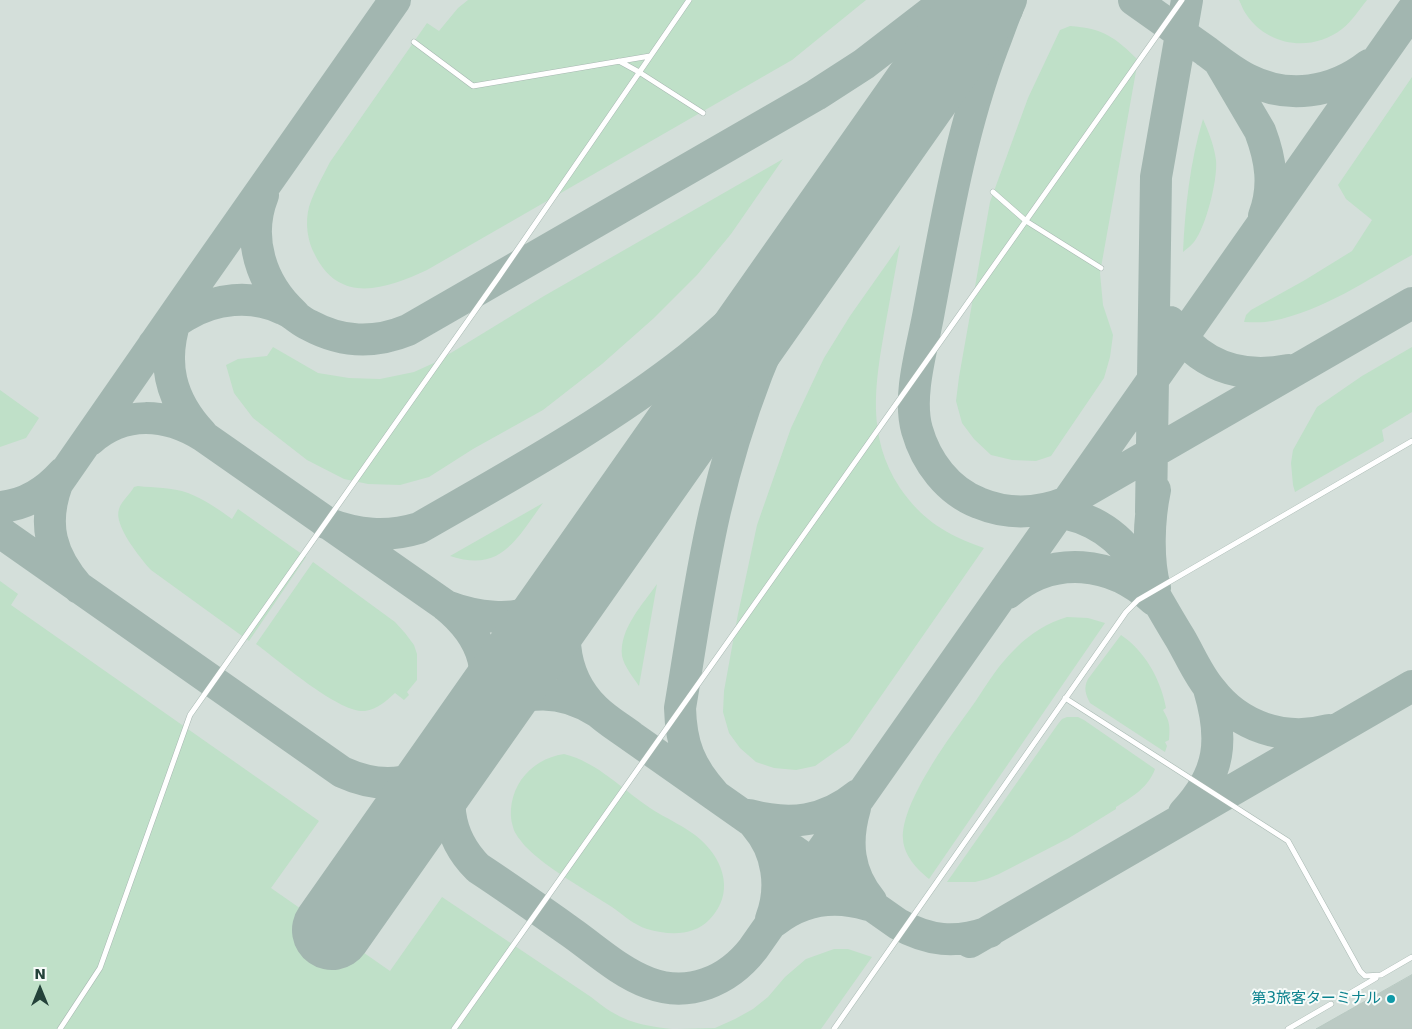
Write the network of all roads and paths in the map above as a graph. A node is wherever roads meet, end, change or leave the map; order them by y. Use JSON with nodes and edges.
{"nodes":[{"id":1,"x":690,"y":0,"type":"edge"},
{"id":2,"x":1182,"y":0,"type":"edge"},
{"id":3,"x":414,"y":42,"type":"dead end"},
{"id":4,"x":650,"y":56,"type":"junction"},
{"id":5,"x":618,"y":61,"type":"junction"},
{"id":6,"x":639,"y":72,"type":"junction"},
{"id":7,"x":703,"y":112,"type":"dead end"},
{"id":8,"x":993,"y":192,"type":"dead end"},
{"id":9,"x":1026,"y":221,"type":"junction"},
{"id":10,"x":1101,"y":268,"type":"dead end"},
{"id":11,"x":1412,"y":441,"type":"edge"},
{"id":12,"x":1065,"y":698,"type":"junction"},
{"id":13,"x":1412,"y":957,"type":"edge"},
{"id":14,"x":1381,"y":975,"type":"junction"},
{"id":15,"x":1342,"y":998,"type":"dead end"},
{"id":16,"x":1331,"y":1004,"type":"dead end"},
{"id":17,"x":60,"y":1029,"type":"edge"},
{"id":18,"x":454,"y":1029,"type":"edge"},
{"id":19,"x":834,"y":1029,"type":"edge"},
{"id":20,"x":1288,"y":1029,"type":"edge"}],
"edges":[{"from":1,"to":4,"type":"lane"},
{"from":2,"to":9,"type":"lane"},
{"from":3,"to":5,"type":"lane"},
{"from":4,"to":5,"type":"lane"},
{"from":4,"to":6,"type":"lane"},
{"from":5,"to":6,"type":"lane"},
{"from":6,"to":7,"type":"lane"},
{"from":6,"to":17,"type":"lane"},
{"from":8,"to":9,"type":"lane"},
{"from":9,"to":10,"type":"lane"},
{"from":9,"to":18,"type":"lane"},
{"from":11,"to":12,"type":"lane"},
{"from":12,"to":14,"type":"lane"},
{"from":12,"to":19,"type":"lane"},
{"from":13,"to":14,"type":"lane"},
{"from":14,"to":15,"type":"lane"},
{"from":16,"to":20,"type":"lane"}]}
